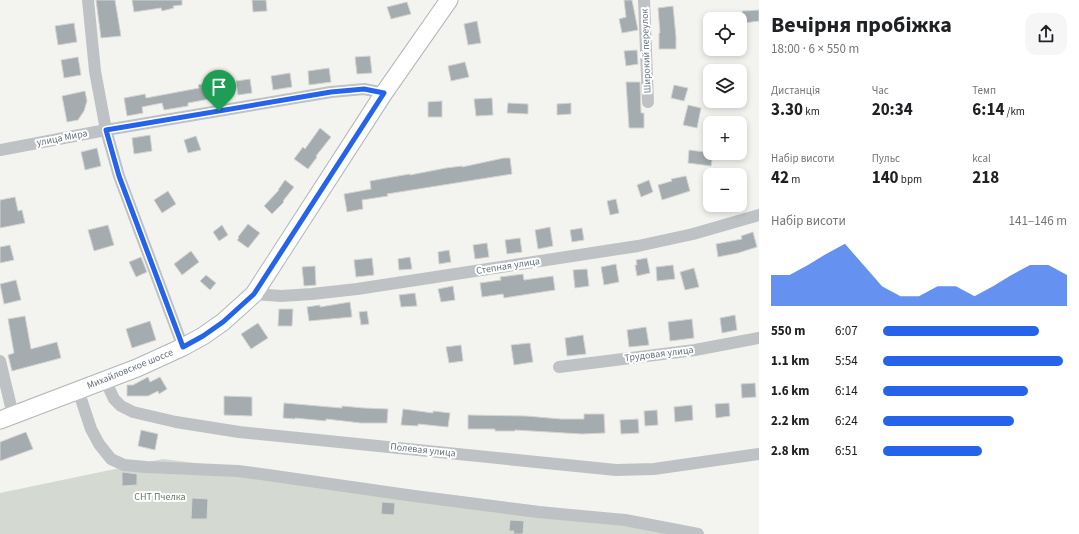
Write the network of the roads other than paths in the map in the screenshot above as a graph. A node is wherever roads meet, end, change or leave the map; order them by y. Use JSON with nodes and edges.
{"nodes":[{"id":1,"x":88,"y":0,"type":"edge"},
{"id":2,"x":449,"y":0,"type":"edge"},
{"id":3,"x":644,"y":0,"type":"edge"},
{"id":4,"x":384,"y":93,"type":"junction"},
{"id":5,"x":648,"y":102,"type":"dead end"},
{"id":6,"x":106,"y":130,"type":"junction"},
{"id":7,"x":0,"y":150,"type":"edge"},
{"id":8,"x":759,"y":215,"type":"edge"},
{"id":9,"x":254,"y":294,"type":"junction"},
{"id":10,"x":759,"y":338,"type":"edge"},
{"id":11,"x":183,"y":347,"type":"junction"},
{"id":12,"x":0,"y":361,"type":"edge"},
{"id":13,"x":559,"y":368,"type":"dead end"},
{"id":14,"x":104,"y":380,"type":"junction"},
{"id":15,"x":78,"y":390,"type":"junction"},
{"id":16,"x":7,"y":418,"type":"edge"},
{"id":17,"x":759,"y":454,"type":"edge"},
{"id":18,"x":698,"y":534,"type":"edge"}],
"edges":[{"from":1,"to":6,"type":"street"},
{"from":2,"to":4,"type":"main road","name":"Михайловское шоссе"},
{"from":3,"to":5,"type":"street","name":"Широкий переулок"},
{"from":4,"to":6,"type":"street","name":"улица Мира"},
{"from":4,"to":9,"type":"main road","name":"Михайловское шоссе"},
{"from":6,"to":7,"type":"street","name":"улица Мира"},
{"from":6,"to":11,"type":"street"},
{"from":8,"to":9,"type":"street","name":"Степная улица"},
{"from":9,"to":11,"type":"main road","name":"Михайловское шоссе"},
{"from":10,"to":13,"type":"street","name":"Трудовая улица"},
{"from":11,"to":14,"type":"main road","name":"Михайловское шоссе"},
{"from":12,"to":16,"type":"street"},
{"from":14,"to":15,"type":"main road","name":"Михайловское шоссе"},
{"from":14,"to":17,"type":"street","name":"Полевая улица"},
{"from":15,"to":16,"type":"main road","name":"Михайловское шоссе"},
{"from":15,"to":18,"type":"street"}]}
